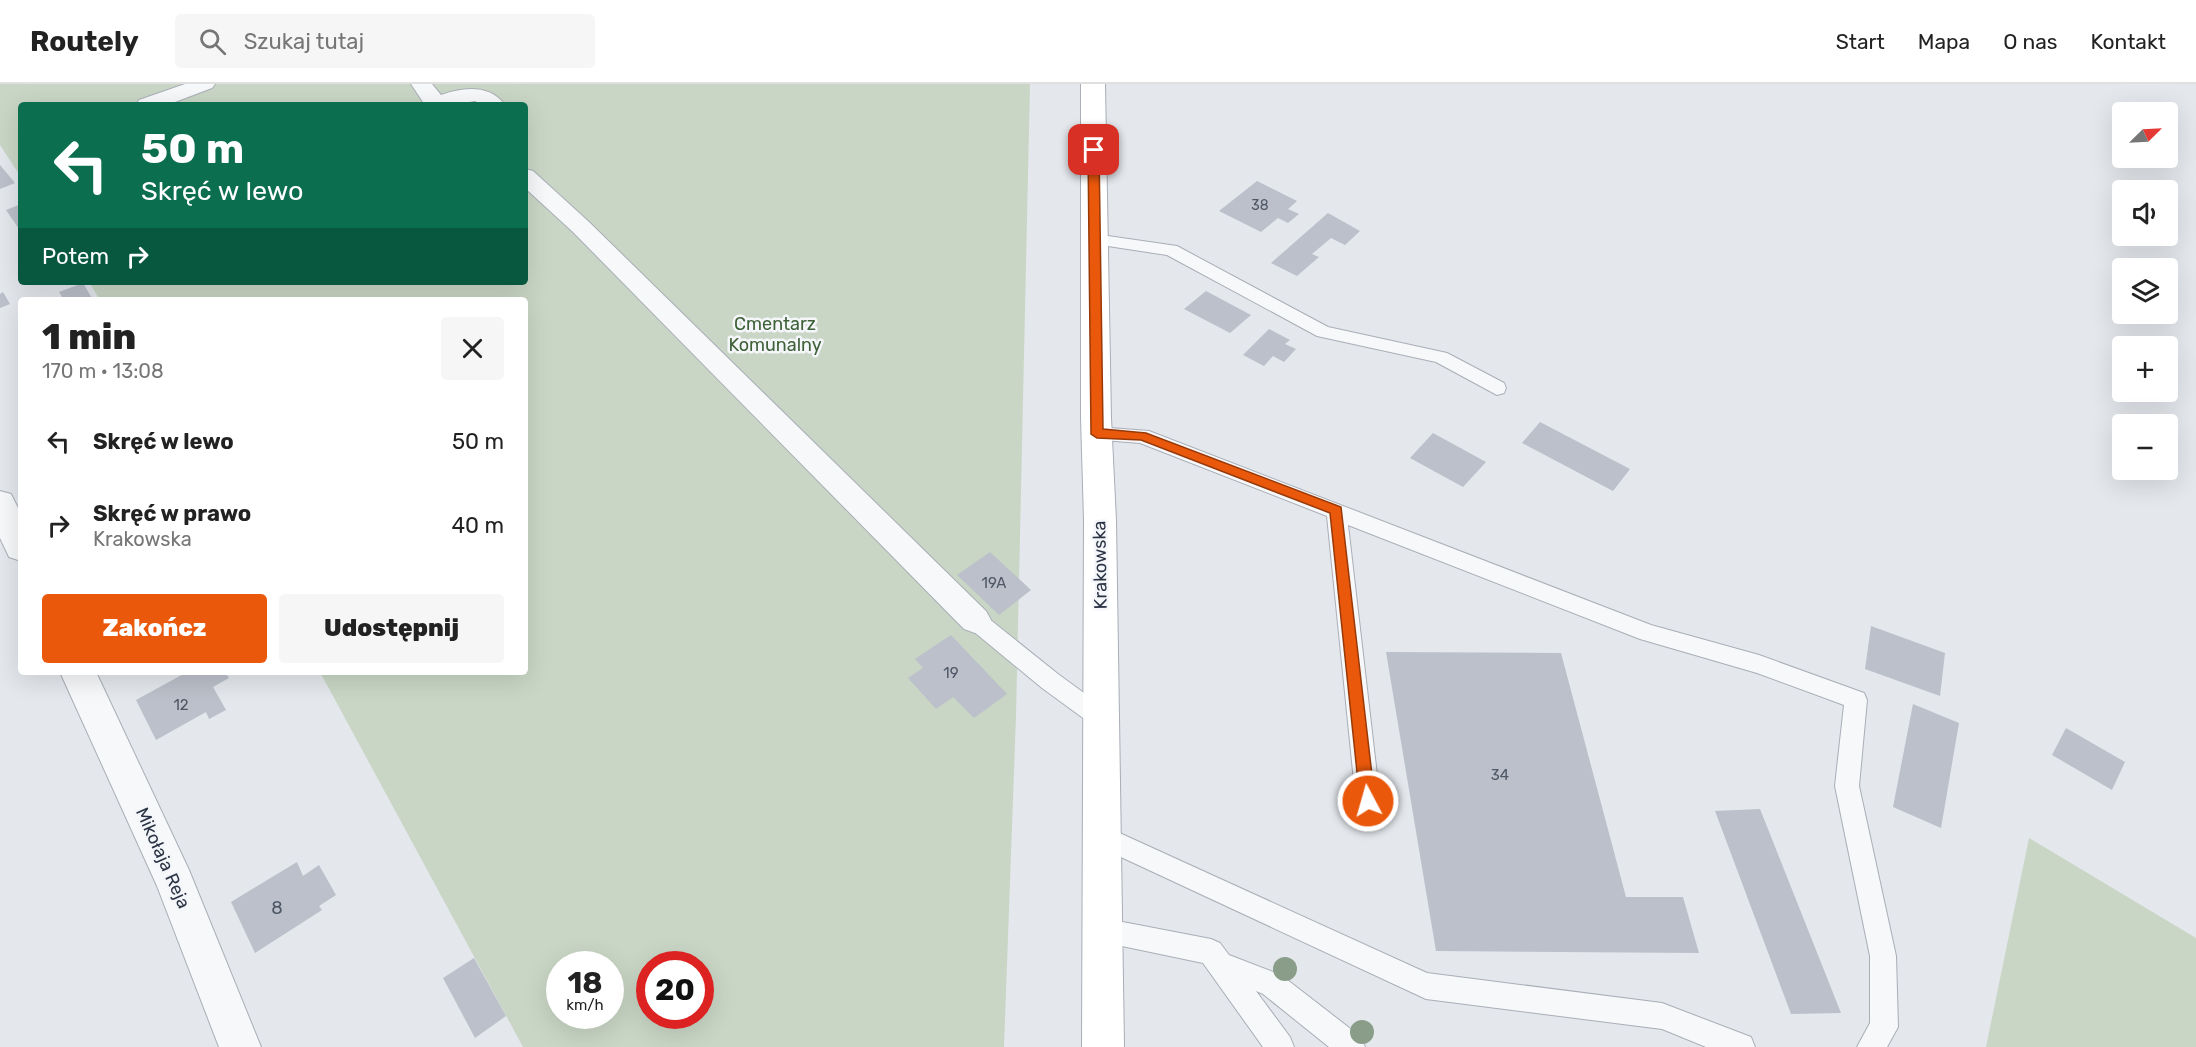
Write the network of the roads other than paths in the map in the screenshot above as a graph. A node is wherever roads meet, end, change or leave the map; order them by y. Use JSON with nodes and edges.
{"nodes":[{"id":1,"x":205,"y":84,"type":"edge"},
{"id":2,"x":421,"y":84,"type":"edge"},
{"id":3,"x":1093,"y":84,"type":"edge"},
{"id":4,"x":155,"y":102,"type":"edge"},
{"id":5,"x":435,"y":102,"type":"edge"},
{"id":6,"x":442,"y":102,"type":"edge"},
{"id":7,"x":492,"y":102,"type":"edge"},
{"id":8,"x":528,"y":179,"type":"edge"},
{"id":9,"x":1094,"y":239,"type":"junction"},
{"id":10,"x":1497,"y":388,"type":"dead end"},
{"id":11,"x":1097,"y":434,"type":"junction"},
{"id":12,"x":0,"y":503,"type":"edge"},
{"id":13,"x":1336,"y":510,"type":"junction"},
{"id":14,"x":18,"y":542,"type":"edge"},
{"id":15,"x":975,"y":620,"type":"joint"},
{"id":16,"x":79,"y":675,"type":"edge"},
{"id":17,"x":1102,"y":719,"type":"junction"},
{"id":18,"x":1368,"y":801,"type":"dead end"},
{"id":19,"x":1102,"y":837,"type":"junction"},
{"id":20,"x":1102,"y":931,"type":"junction"},
{"id":21,"x":1221,"y":965,"type":"junction"},
{"id":22,"x":240,"y":1047,"type":"edge"},
{"id":23,"x":1103,"y":1047,"type":"edge"},
{"id":24,"x":1280,"y":1047,"type":"edge"},
{"id":25,"x":1351,"y":1047,"type":"edge"},
{"id":26,"x":1741,"y":1047,"type":"edge"},
{"id":27,"x":1871,"y":1047,"type":"edge"}],
"edges":[{"from":1,"to":4,"type":"street"},
{"from":2,"to":5,"type":"street"},
{"from":3,"to":9,"type":"main road","name":"Krakowska"},
{"from":6,"to":7,"type":"street"},
{"from":8,"to":15,"type":"street"},
{"from":9,"to":10,"type":"lane"},
{"from":9,"to":11,"type":"main road","name":"Krakowska"},
{"from":11,"to":13,"type":"lane"},
{"from":11,"to":17,"type":"main road","name":"Krakowska"},
{"from":12,"to":14,"type":"street"},
{"from":13,"to":18,"type":"lane"},
{"from":13,"to":27,"type":"lane"},
{"from":15,"to":17,"type":"lane"},
{"from":16,"to":22,"type":"street","name":"Mikołaja Reja"},
{"from":17,"to":19,"type":"main road","name":"Krakowska"},
{"from":19,"to":20,"type":"main road","name":"Krakowska"},
{"from":19,"to":26,"type":"lane"},
{"from":20,"to":21,"type":"lane"},
{"from":20,"to":23,"type":"main road","name":"Krakowska"},
{"from":21,"to":24,"type":"lane"},
{"from":21,"to":25,"type":"lane"}]}
